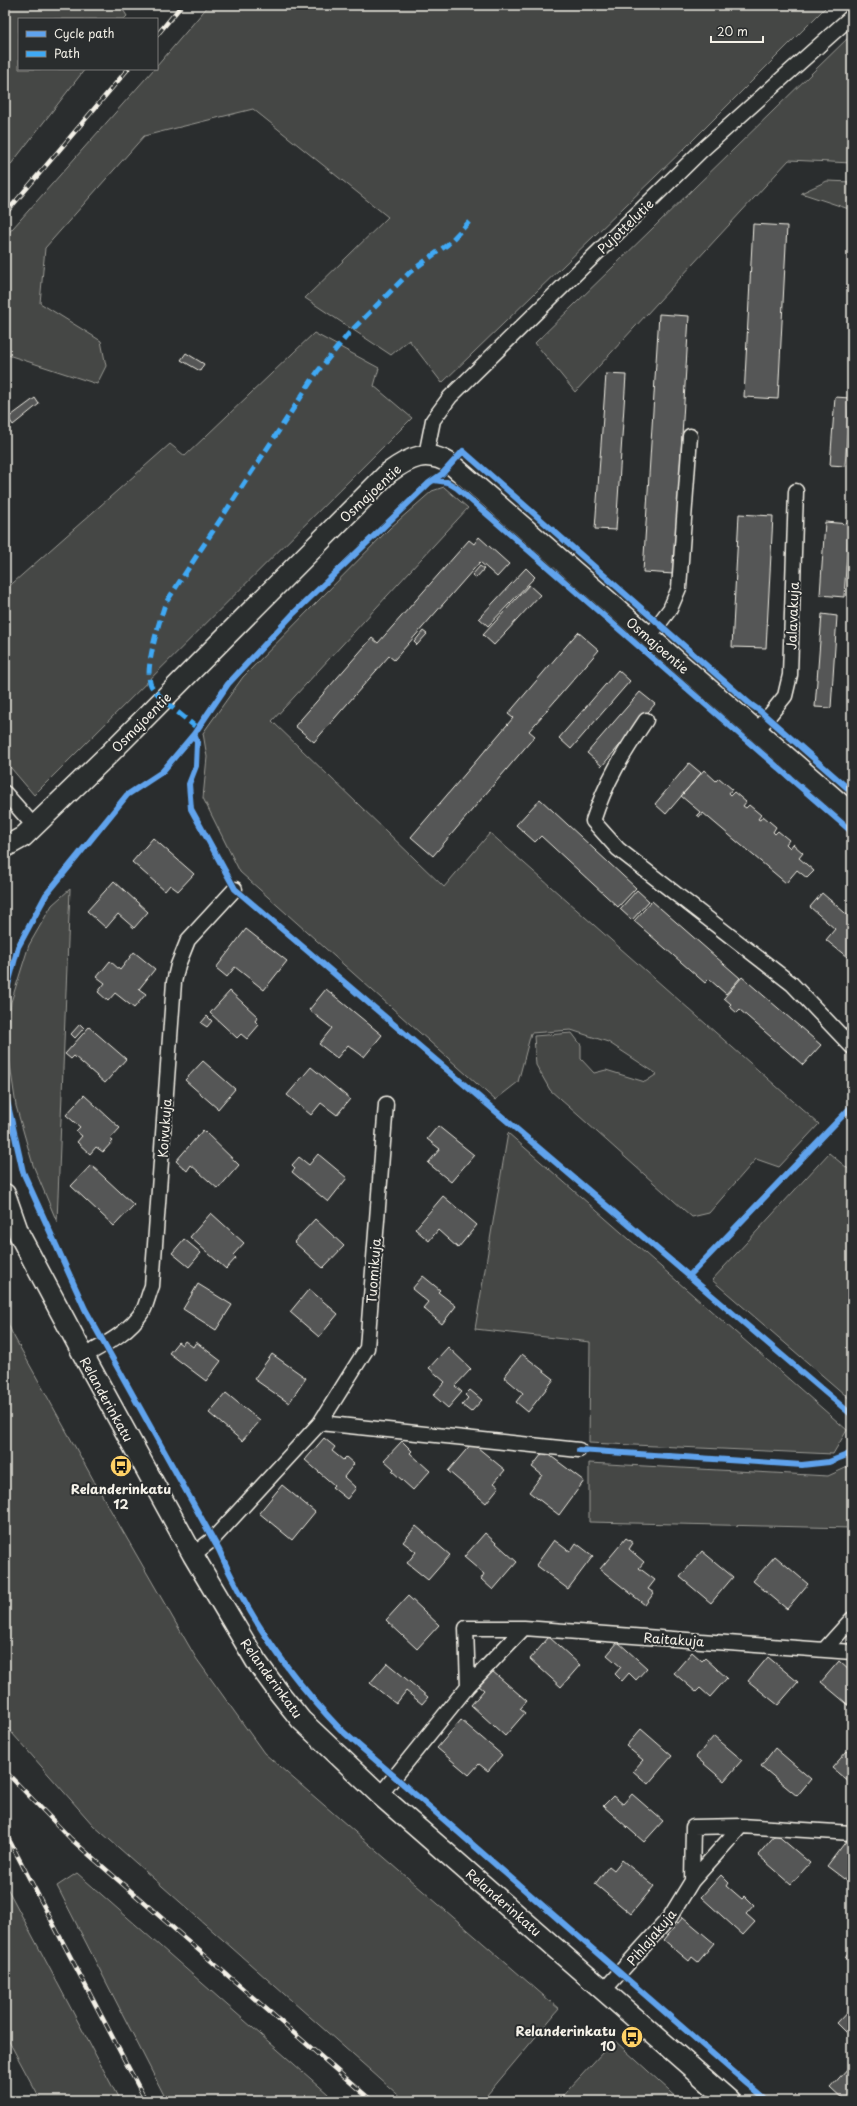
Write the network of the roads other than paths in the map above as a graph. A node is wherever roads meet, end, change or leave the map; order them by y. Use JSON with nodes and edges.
{"nodes":[{"id":1,"x":852,"y":16,"type":"edge"},
{"id":2,"x":690,"y":436,"type":"dead end"},
{"id":3,"x":426,"y":455,"type":"junction"},
{"id":4,"x":796,"y":491,"type":"dead end"},
{"id":5,"x":649,"y":636,"type":"junction"},
{"id":6,"x":646,"y":720,"type":"dead end"},
{"id":7,"x":757,"y":731,"type":"junction"},
{"id":8,"x":5,"y":792,"type":"edge"},
{"id":9,"x":852,"y":814,"type":"edge"},
{"id":10,"x":34,"y":826,"type":"junction"},
{"id":11,"x":5,"y":847,"type":"edge"},
{"id":12,"x":235,"y":889,"type":"dead end"},
{"id":13,"x":852,"y":1047,"type":"edge"},
{"id":14,"x":386,"y":1104,"type":"dead end"},
{"id":15,"x":5,"y":1194,"type":"edge"},
{"id":16,"x":84,"y":1356,"type":"junction"},
{"id":17,"x":320,"y":1423,"type":"junction"},
{"id":18,"x":579,"y":1450,"type":"dead end"},
{"id":19,"x":193,"y":1555,"type":"junction"},
{"id":20,"x":852,"y":1619,"type":"edge"},
{"id":21,"x":524,"y":1628,"type":"junction"},
{"id":22,"x":824,"y":1650,"type":"junction"},
{"id":23,"x":852,"y":1652,"type":"edge"},
{"id":24,"x":468,"y":1686,"type":"junction"},
{"id":25,"x":380,"y":1795,"type":"junction"},
{"id":26,"x":741,"y":1826,"type":"junction"},
{"id":27,"x":852,"y":1833,"type":"edge"},
{"id":28,"x":692,"y":1881,"type":"junction"},
{"id":29,"x":604,"y":1990,"type":"junction"},
{"id":30,"x":730,"y":2101,"type":"edge"}],
"edges":[{"from":1,"to":3,"type":"street","name":"Pujottelutie"},
{"from":2,"to":5,"type":"street"},
{"from":3,"to":5,"type":"main road","name":"Osmajoentie"},
{"from":3,"to":10,"type":"main road","name":"Osmajoentie"},
{"from":4,"to":7,"type":"street","name":"Jalavakuja"},
{"from":5,"to":7,"type":"main road","name":"Osmajoentie"},
{"from":6,"to":13,"type":"street"},
{"from":7,"to":9,"type":"main road","name":"Osmajoentie"},
{"from":8,"to":10,"type":"street"},
{"from":10,"to":11,"type":"main road","name":"Osmajoentie"},
{"from":12,"to":16,"type":"street","name":"Koivukuja"},
{"from":14,"to":17,"type":"street","name":"Tuomikuja"},
{"from":15,"to":16,"type":"main road","name":"Relanderinkatu"},
{"from":16,"to":19,"type":"main road","name":"Relanderinkatu"},
{"from":17,"to":18,"type":"street"},
{"from":17,"to":19,"type":"street","name":"Tuomikuja"},
{"from":19,"to":25,"type":"main road","name":"Relanderinkatu"},
{"from":20,"to":22,"type":"street"},
{"from":21,"to":22,"type":"street","name":"Raitakuja"},
{"from":21,"to":24,"type":"street"},
{"from":21,"to":24,"type":"street","name":"Raitakuja"},
{"from":22,"to":23,"type":"street","name":"Raitakuja"},
{"from":24,"to":25,"type":"street"},
{"from":25,"to":29,"type":"main road","name":"Relanderinkatu"},
{"from":26,"to":27,"type":"street"},
{"from":26,"to":28,"type":"street","name":"Pihlajakuja"},
{"from":26,"to":28,"type":"street"},
{"from":28,"to":29,"type":"street","name":"Pihlajakuja"},
{"from":29,"to":30,"type":"main road","name":"Relanderinkatu"}]}
